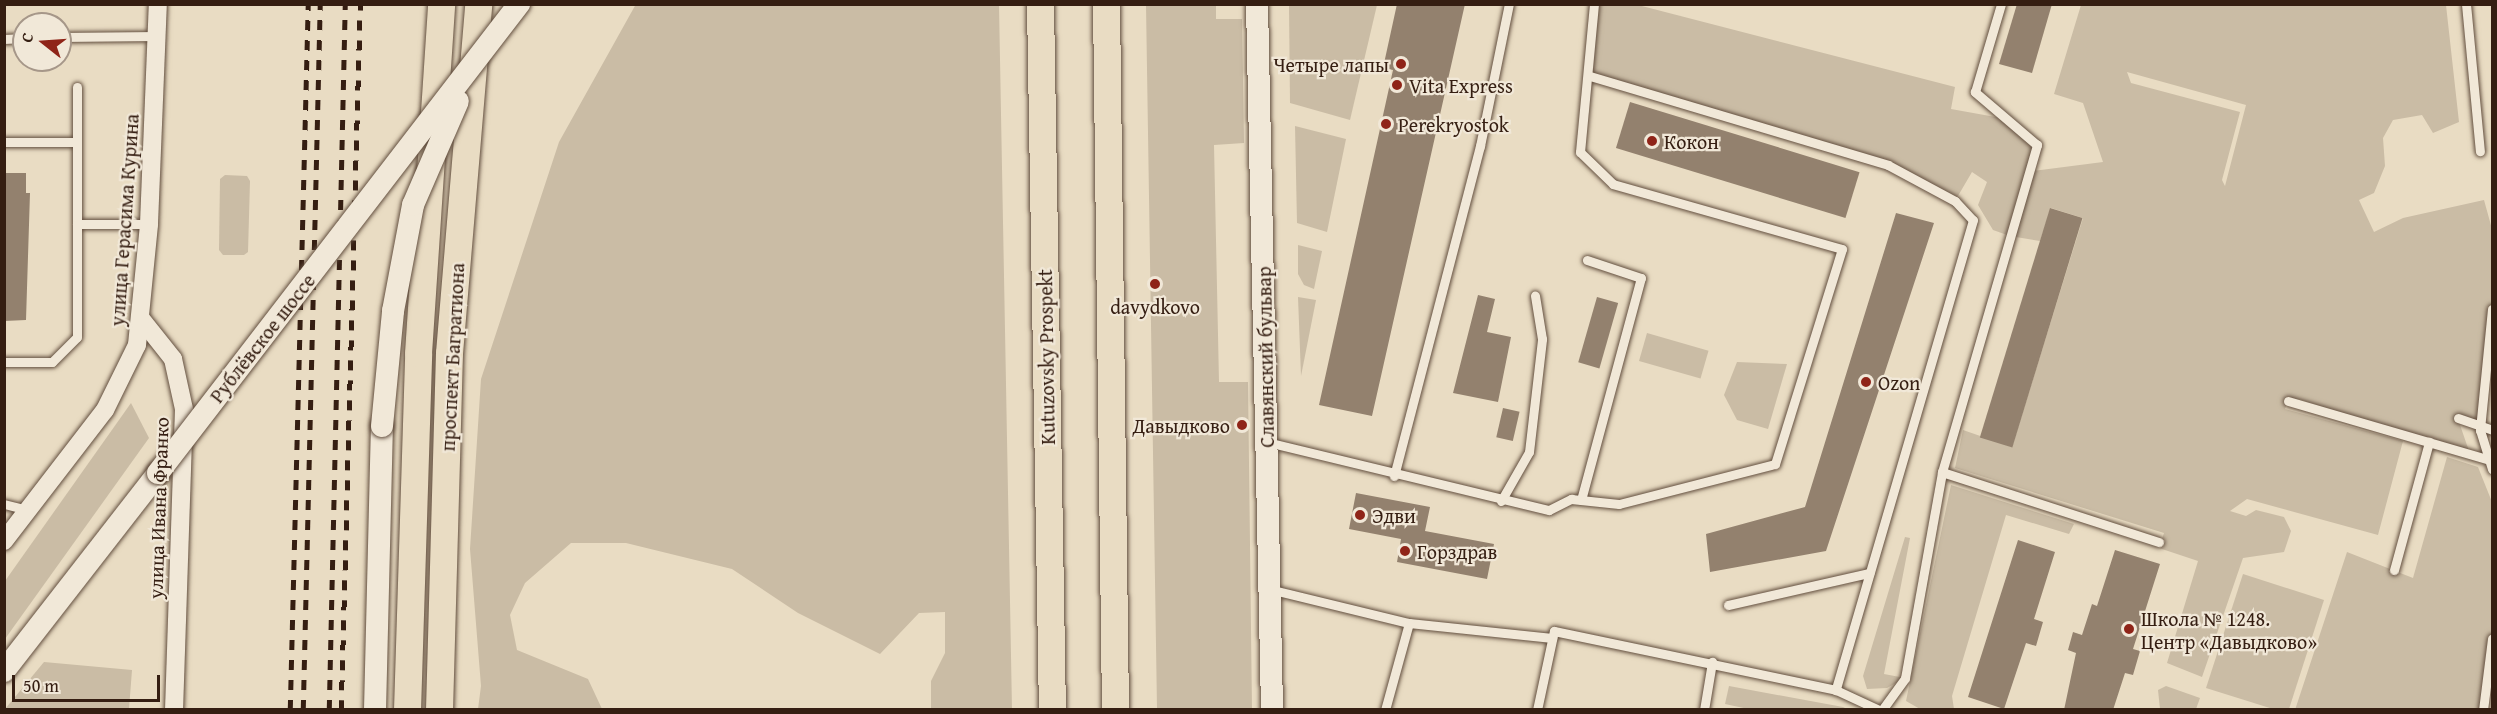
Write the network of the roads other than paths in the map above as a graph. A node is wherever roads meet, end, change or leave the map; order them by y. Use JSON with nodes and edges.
{"nodes":[{"id":1,"x":158,"y":4,"type":"edge"},
{"id":2,"x":441,"y":4,"type":"edge"},
{"id":3,"x":478,"y":4,"type":"edge"},
{"id":4,"x":519,"y":4,"type":"edge"},
{"id":5,"x":1040,"y":4,"type":"edge"},
{"id":6,"x":1106,"y":4,"type":"edge"},
{"id":7,"x":1257,"y":4,"type":"edge"},
{"id":8,"x":1509,"y":4,"type":"edge"},
{"id":9,"x":1594,"y":4,"type":"edge"},
{"id":10,"x":2001,"y":4,"type":"edge"},
{"id":11,"x":2466,"y":4,"type":"edge"},
{"id":12,"x":157,"y":36,"type":"junction"},
{"id":13,"x":72,"y":37,"type":"edge"},
{"id":14,"x":487,"y":46,"type":"junction"},
{"id":15,"x":1590,"y":76,"type":"junction"},
{"id":16,"x":77,"y":87,"type":"dead end"},
{"id":17,"x":4,"y":142,"type":"edge"},
{"id":18,"x":77,"y":142,"type":"junction"},
{"id":19,"x":2480,"y":151,"type":"dead end"},
{"id":20,"x":77,"y":224,"type":"junction"},
{"id":21,"x":149,"y":224,"type":"junction"},
{"id":22,"x":1587,"y":260,"type":"dead end"},
{"id":23,"x":1535,"y":296,"type":"dead end"},
{"id":24,"x":2493,"y":309,"type":"edge"},
{"id":25,"x":142,"y":320,"type":"junction"},
{"id":26,"x":4,"y":362,"type":"edge"},
{"id":27,"x":2288,"y":400,"type":"dead end"},
{"id":28,"x":2458,"y":418,"type":"dead end"},
{"id":29,"x":2480,"y":430,"type":"junction"},
{"id":30,"x":2493,"y":430,"type":"edge"},
{"id":31,"x":1267,"y":442,"type":"junction"},
{"id":32,"x":2429,"y":442,"type":"junction"},
{"id":33,"x":2491,"y":464,"type":"edge"},
{"id":34,"x":1942,"y":472,"type":"junction"},
{"id":35,"x":1394,"y":476,"type":"junction"},
{"id":36,"x":1581,"y":500,"type":"junction"},
{"id":37,"x":1501,"y":501,"type":"junction"},
{"id":38,"x":4,"y":504,"type":"edge"},
{"id":39,"x":28,"y":510,"type":"junction"},
{"id":40,"x":4,"y":541,"type":"edge"},
{"id":41,"x":2159,"y":542,"type":"dead end"},
{"id":42,"x":2394,"y":570,"type":"dead end"},
{"id":43,"x":1869,"y":573,"type":"junction"},
{"id":44,"x":1269,"y":590,"type":"junction"},
{"id":45,"x":1728,"y":605,"type":"dead end"},
{"id":46,"x":1408,"y":623,"type":"junction"},
{"id":47,"x":1552,"y":638,"type":"junction"},
{"id":48,"x":2493,"y":639,"type":"edge"},
{"id":49,"x":1712,"y":662,"type":"junction"},
{"id":50,"x":4,"y":671,"type":"edge"},
{"id":51,"x":1836,"y":690,"type":"junction"},
{"id":52,"x":174,"y":710,"type":"edge"},
{"id":53,"x":375,"y":710,"type":"edge"},
{"id":54,"x":407,"y":710,"type":"edge"},
{"id":55,"x":439,"y":710,"type":"edge"},
{"id":56,"x":1052,"y":710,"type":"edge"},
{"id":57,"x":1115,"y":710,"type":"edge"},
{"id":58,"x":1272,"y":710,"type":"edge"},
{"id":59,"x":1384,"y":710,"type":"edge"},
{"id":60,"x":1537,"y":710,"type":"edge"},
{"id":61,"x":1704,"y":710,"type":"edge"},
{"id":62,"x":1880,"y":710,"type":"edge"},
{"id":63,"x":2483,"y":710,"type":"edge"}],
"edges":[{"from":1,"to":12,"type":"street","name":"улица Герасима Курина"},
{"from":2,"to":54,"type":"main road","name":"проспект Багратиона"},
{"from":3,"to":55,"type":"main road","name":"проспект Багратиона"},
{"from":4,"to":14,"type":"street","name":"Рублёвское шоссе","bridge":true},
{"from":5,"to":56,"type":"main road","name":"Kutuzovsky Prospekt"},
{"from":6,"to":57,"type":"main road"},
{"from":7,"to":31,"type":"street","name":"Славянский бульвар"},
{"from":8,"to":35,"type":"lane"},
{"from":9,"to":15,"type":"lane"},
{"from":10,"to":34,"type":"lane"},
{"from":11,"to":19,"type":"lane"},
{"from":12,"to":13,"type":"lane"},
{"from":12,"to":21,"type":"street","name":"улица Герасима Курина"},
{"from":14,"to":50,"type":"street","name":"Рублёвское шоссе","bridge":true},
{"from":14,"to":53,"type":"street","bridge":true},
{"from":15,"to":36,"type":"lane"},
{"from":15,"to":43,"type":"lane"},
{"from":16,"to":18,"type":"lane"},
{"from":17,"to":18,"type":"lane"},
{"from":18,"to":20,"type":"lane"},
{"from":20,"to":21,"type":"lane"},
{"from":20,"to":26,"type":"lane"},
{"from":21,"to":25,"type":"street","name":"улица Герасима Курина"},
{"from":22,"to":36,"type":"lane"},
{"from":23,"to":37,"type":"lane"},
{"from":24,"to":29,"type":"lane"},
{"from":25,"to":39,"type":"street","name":"улица Герасима Курина"},
{"from":25,"to":52,"type":"street","name":"улица Ивана Франко"},
{"from":27,"to":32,"type":"lane"},
{"from":28,"to":29,"type":"lane"},
{"from":29,"to":30,"type":"lane"},
{"from":29,"to":33,"type":"lane"},
{"from":31,"to":35,"type":"lane"},
{"from":31,"to":44,"type":"street","name":"Славянский бульвар"},
{"from":32,"to":33,"type":"lane"},
{"from":32,"to":42,"type":"lane"},
{"from":34,"to":41,"type":"lane"},
{"from":34,"to":62,"type":"lane"},
{"from":35,"to":37,"type":"lane"},
{"from":36,"to":37,"type":"lane"},
{"from":38,"to":39,"type":"lane"},
{"from":39,"to":40,"type":"street","name":"улица Герасима Курина"},
{"from":43,"to":45,"type":"lane"},
{"from":43,"to":51,"type":"lane"},
{"from":44,"to":46,"type":"lane"},
{"from":44,"to":58,"type":"street","name":"Славянский бульвар"},
{"from":46,"to":47,"type":"lane"},
{"from":46,"to":59,"type":"lane"},
{"from":47,"to":49,"type":"lane"},
{"from":47,"to":60,"type":"lane"},
{"from":48,"to":63,"type":"lane"},
{"from":49,"to":51,"type":"lane"},
{"from":49,"to":61,"type":"lane"},
{"from":51,"to":62,"type":"lane"}]}
